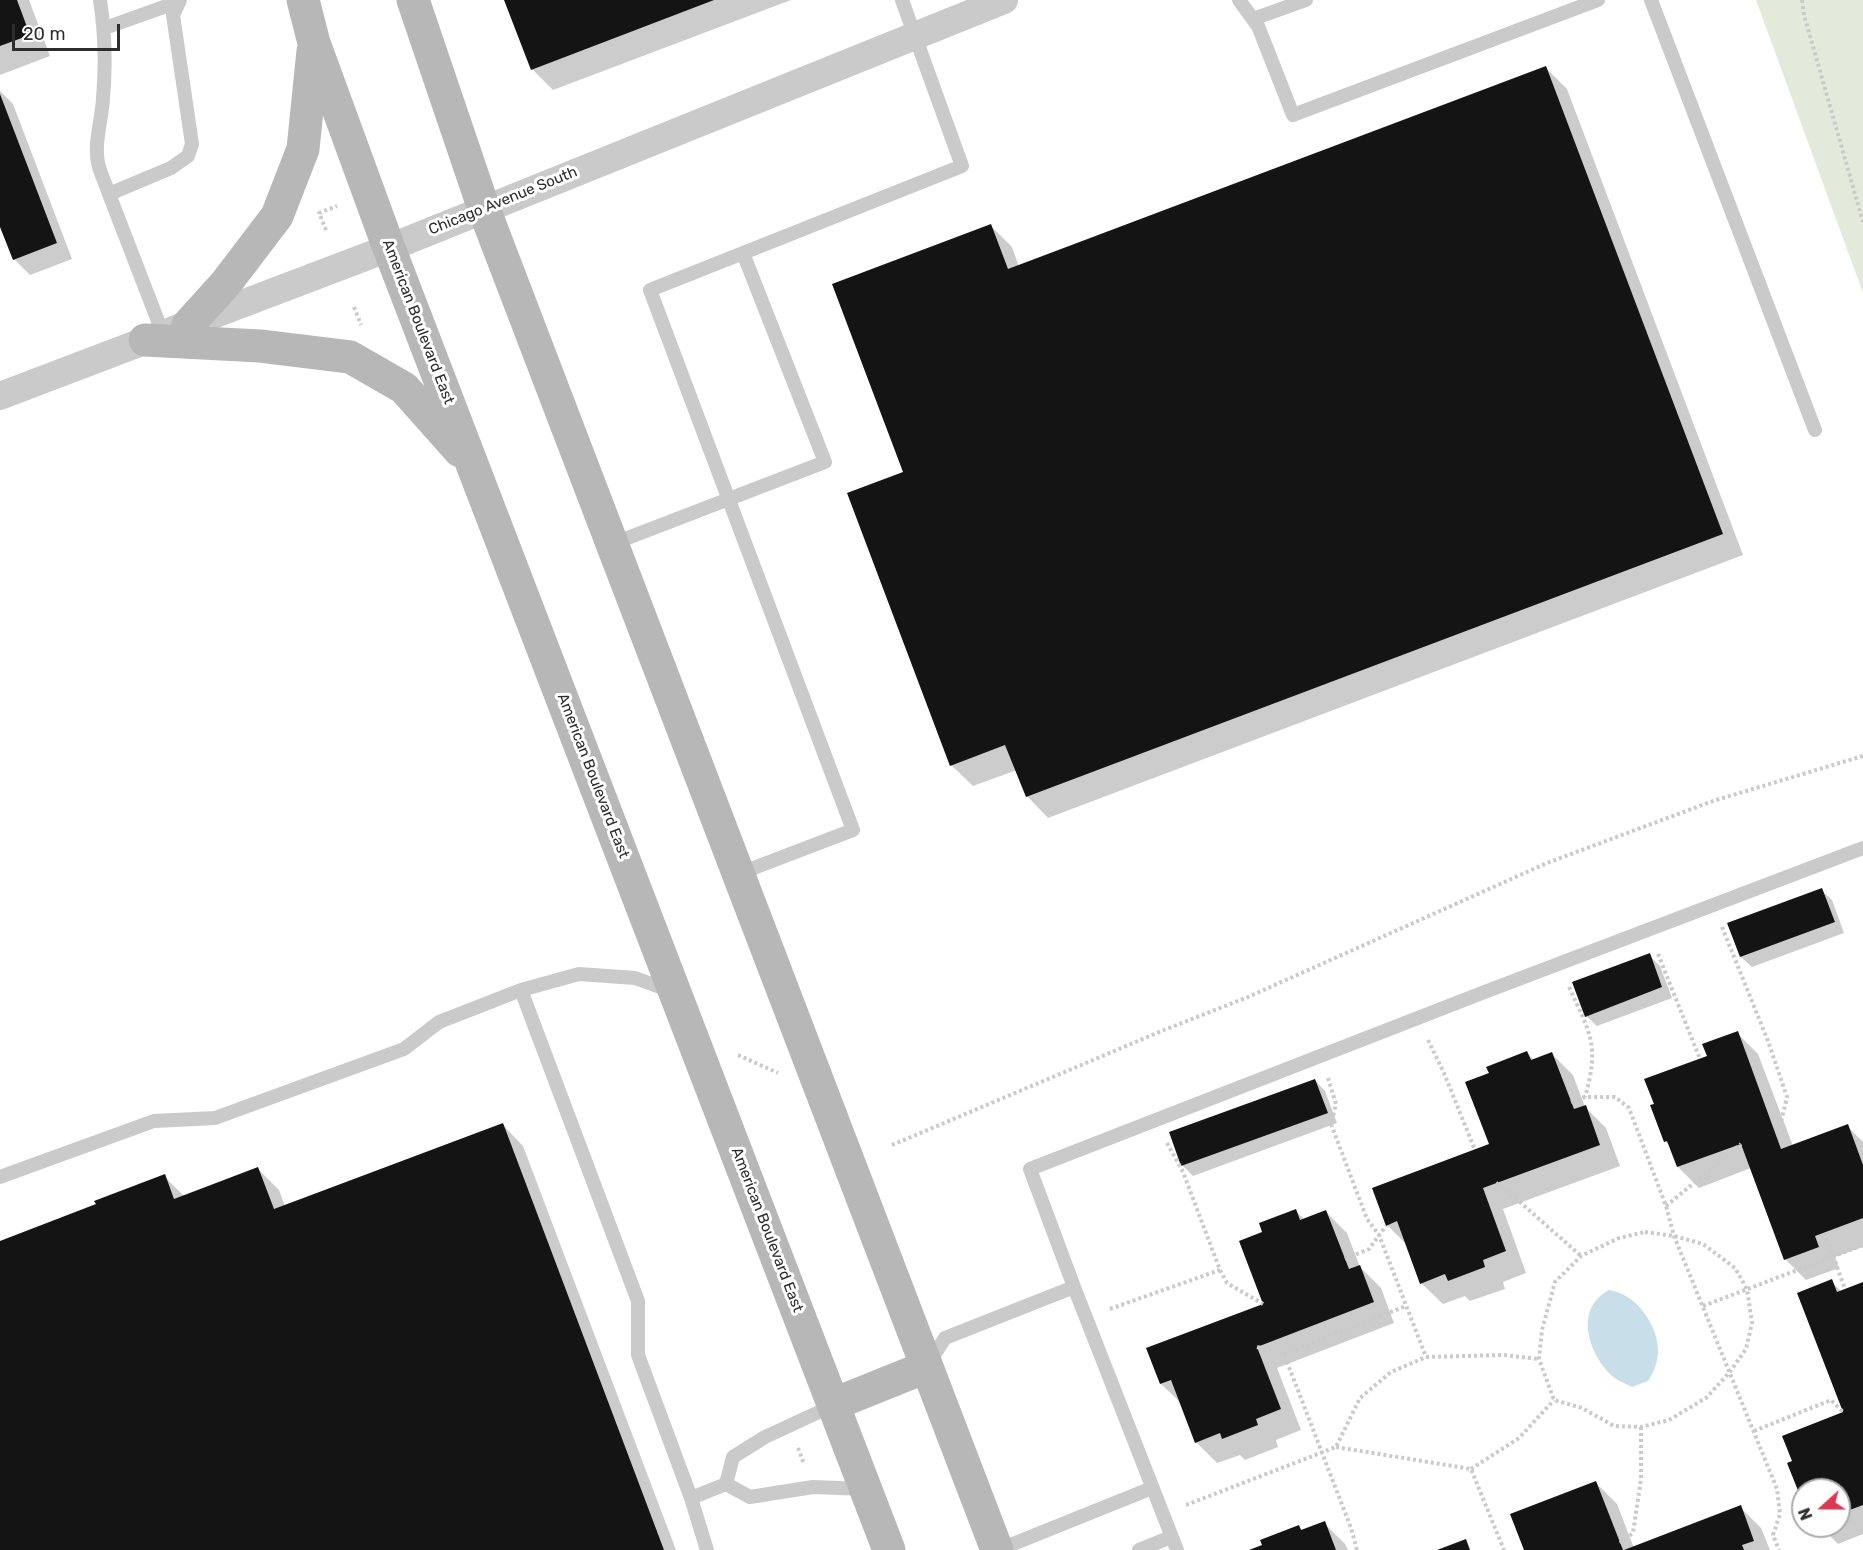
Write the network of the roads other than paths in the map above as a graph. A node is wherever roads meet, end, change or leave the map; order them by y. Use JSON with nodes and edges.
{"nodes":[{"id":1,"x":100,"y":0,"type":"edge"},
{"id":2,"x":303,"y":0,"type":"edge"},
{"id":3,"x":412,"y":0,"type":"edge"},
{"id":4,"x":902,"y":0,"type":"edge"},
{"id":5,"x":1004,"y":0,"type":"edge"},
{"id":6,"x":1239,"y":0,"type":"edge"},
{"id":7,"x":1306,"y":0,"type":"edge"},
{"id":8,"x":1598,"y":0,"type":"edge"},
{"id":9,"x":1651,"y":0,"type":"edge"},
{"id":10,"x":179,"y":1,"type":"edge"},
{"id":11,"x":1253,"y":19,"type":"junction"},
{"id":12,"x":105,"y":28,"type":"junction"},
{"id":13,"x":915,"y":36,"type":"junction"},
{"id":14,"x":314,"y":43,"type":"junction"},
{"id":15,"x":109,"y":194,"type":"junction"},
{"id":16,"x":484,"y":209,"type":"junction"},
{"id":17,"x":389,"y":248,"type":"junction"},
{"id":18,"x":743,"y":253,"type":"junction"},
{"id":19,"x":165,"y":333,"type":"junction"},
{"id":20,"x":0,"y":396,"type":"edge"},
{"id":21,"x":1815,"y":430,"type":"dead end"},
{"id":22,"x":474,"y":467,"type":"junction"},
{"id":23,"x":729,"y":499,"type":"junction"},
{"id":24,"x":612,"y":544,"type":"junction"},
{"id":25,"x":1863,"y":848,"type":"edge"},
{"id":26,"x":738,"y":874,"type":"junction"},
{"id":27,"x":521,"y":990,"type":"junction"},
{"id":28,"x":676,"y":993,"type":"junction"},
{"id":29,"x":0,"y":1177,"type":"edge"},
{"id":30,"x":1074,"y":1287,"type":"junction"},
{"id":31,"x":926,"y":1367,"type":"junction"},
{"id":32,"x":834,"y":1404,"type":"junction"},
{"id":33,"x":726,"y":1484,"type":"junction"},
{"id":34,"x":1152,"y":1488,"type":"junction"},
{"id":35,"x":866,"y":1489,"type":"junction"},
{"id":36,"x":691,"y":1498,"type":"junction"},
{"id":37,"x":1174,"y":1544,"type":"edge"},
{"id":38,"x":708,"y":1550,"type":"edge"},
{"id":39,"x":889,"y":1550,"type":"edge"},
{"id":40,"x":997,"y":1550,"type":"edge"},
{"id":41,"x":1138,"y":1550,"type":"edge"}],
"edges":[{"from":1,"to":12,"type":"lane"},
{"from":2,"to":14,"type":"main road","name":"American Boulevard East"},
{"from":3,"to":16,"type":"main road"},
{"from":4,"to":13,"type":"lane"},
{"from":5,"to":13,"type":"street","name":"Chicago Avenue South"},
{"from":6,"to":11,"type":"lane"},
{"from":7,"to":11,"type":"lane"},
{"from":8,"to":11,"type":"lane"},
{"from":9,"to":21,"type":"lane"},
{"from":10,"to":12,"type":"lane"},
{"from":10,"to":15,"type":"lane"},
{"from":12,"to":15,"type":"lane"},
{"from":13,"to":16,"type":"street","name":"Chicago Avenue South"},
{"from":13,"to":18,"type":"lane"},
{"from":14,"to":17,"type":"main road","name":"American Boulevard East"},
{"from":14,"to":19,"type":"main road"},
{"from":15,"to":19,"type":"lane"},
{"from":16,"to":17,"type":"street","name":"Chicago Avenue South"},
{"from":16,"to":24,"type":"main road"},
{"from":17,"to":19,"type":"street","name":"Chicago Avenue South"},
{"from":17,"to":22,"type":"main road","name":"American Boulevard East"},
{"from":18,"to":23,"type":"lane"},
{"from":18,"to":23,"type":"lane"},
{"from":19,"to":20,"type":"street","name":"Chicago Avenue South"},
{"from":19,"to":22,"type":"main road"},
{"from":22,"to":28,"type":"main road","name":"American Boulevard East"},
{"from":23,"to":24,"type":"lane"},
{"from":23,"to":26,"type":"lane"},
{"from":24,"to":26,"type":"main road"},
{"from":25,"to":30,"type":"lane"},
{"from":26,"to":31,"type":"main road"},
{"from":27,"to":28,"type":"lane"},
{"from":27,"to":29,"type":"lane"},
{"from":27,"to":36,"type":"lane"},
{"from":28,"to":32,"type":"main road","name":"American Boulevard East"},
{"from":30,"to":31,"type":"lane"},
{"from":30,"to":34,"type":"lane"},
{"from":31,"to":32,"type":"main road"},
{"from":31,"to":40,"type":"main road"},
{"from":32,"to":33,"type":"lane"},
{"from":32,"to":35,"type":"main road","name":"American Boulevard East"},
{"from":33,"to":35,"type":"lane"},
{"from":33,"to":36,"type":"lane"},
{"from":34,"to":37,"type":"lane"},
{"from":34,"to":40,"type":"lane"},
{"from":35,"to":39,"type":"main road","name":"American Boulevard East"},
{"from":36,"to":38,"type":"lane"},
{"from":37,"to":41,"type":"lane"}]}
